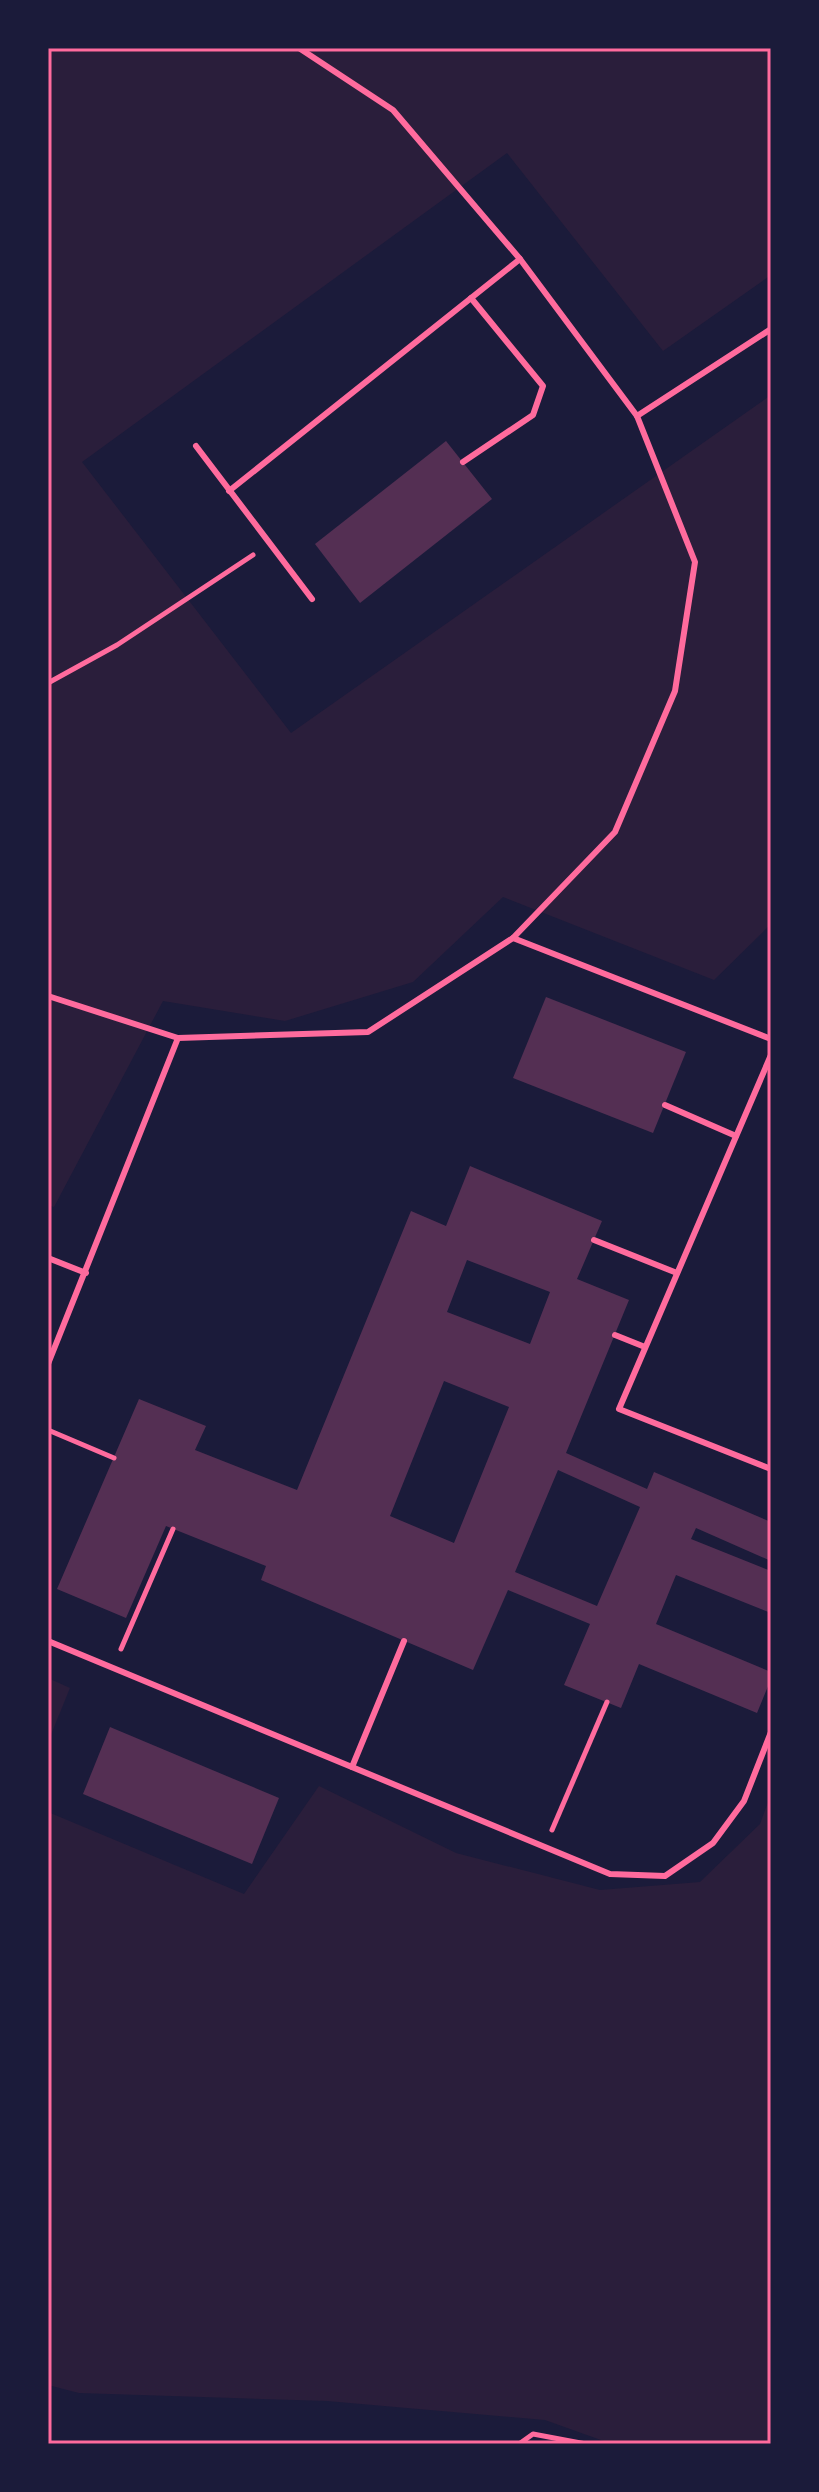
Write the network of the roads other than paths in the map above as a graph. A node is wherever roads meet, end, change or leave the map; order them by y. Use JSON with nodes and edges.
{"nodes":[{"id":1,"x":299,"y":48,"type":"edge"},
{"id":2,"x":520,"y":259,"type":"junction"},
{"id":3,"x":471,"y":298,"type":"junction"},
{"id":4,"x":771,"y":329,"type":"edge"},
{"id":5,"x":637,"y":416,"type":"junction"},
{"id":6,"x":196,"y":446,"type":"dead end"},
{"id":7,"x":463,"y":462,"type":"dead end"},
{"id":8,"x":229,"y":491,"type":"junction"},
{"id":9,"x":312,"y":599,"type":"dead end"},
{"id":10,"x":513,"y":938,"type":"junction"},
{"id":11,"x":48,"y":996,"type":"edge"},
{"id":12,"x":178,"y":1038,"type":"junction"},
{"id":13,"x":771,"y":1039,"type":"edge"},
{"id":14,"x":771,"y":1055,"type":"edge"},
{"id":15,"x":665,"y":1105,"type":"dead end"},
{"id":16,"x":736,"y":1136,"type":"junction"},
{"id":17,"x":594,"y":1240,"type":"dead end"},
{"id":18,"x":48,"y":1258,"type":"edge"},
{"id":19,"x":86,"y":1273,"type":"junction"},
{"id":20,"x":677,"y":1273,"type":"junction"},
{"id":21,"x":615,"y":1335,"type":"dead end"},
{"id":22,"x":645,"y":1347,"type":"junction"},
{"id":23,"x":48,"y":1364,"type":"edge"},
{"id":24,"x":771,"y":1469,"type":"edge"},
{"id":25,"x":48,"y":1641,"type":"edge"},
{"id":26,"x":404,"y":1641,"type":"dead end"},
{"id":27,"x":771,"y":1732,"type":"edge"},
{"id":28,"x":352,"y":1767,"type":"junction"}],
"edges":[{"from":1,"to":2,"type":"lane"},
{"from":2,"to":3,"type":"lane"},
{"from":2,"to":5,"type":"lane"},
{"from":3,"to":7,"type":"lane"},
{"from":3,"to":8,"type":"lane"},
{"from":4,"to":5,"type":"lane"},
{"from":5,"to":10,"type":"lane"},
{"from":6,"to":8,"type":"lane"},
{"from":8,"to":9,"type":"lane"},
{"from":10,"to":12,"type":"lane"},
{"from":10,"to":13,"type":"lane"},
{"from":11,"to":12,"type":"lane"},
{"from":12,"to":19,"type":"lane"},
{"from":14,"to":16,"type":"lane"},
{"from":15,"to":16,"type":"lane"},
{"from":16,"to":20,"type":"lane"},
{"from":17,"to":20,"type":"lane"},
{"from":18,"to":19,"type":"lane"},
{"from":19,"to":23,"type":"lane"},
{"from":20,"to":22,"type":"lane"},
{"from":21,"to":22,"type":"lane"},
{"from":22,"to":24,"type":"lane"},
{"from":25,"to":28,"type":"lane"},
{"from":26,"to":28,"type":"lane"},
{"from":27,"to":28,"type":"lane"}]}
